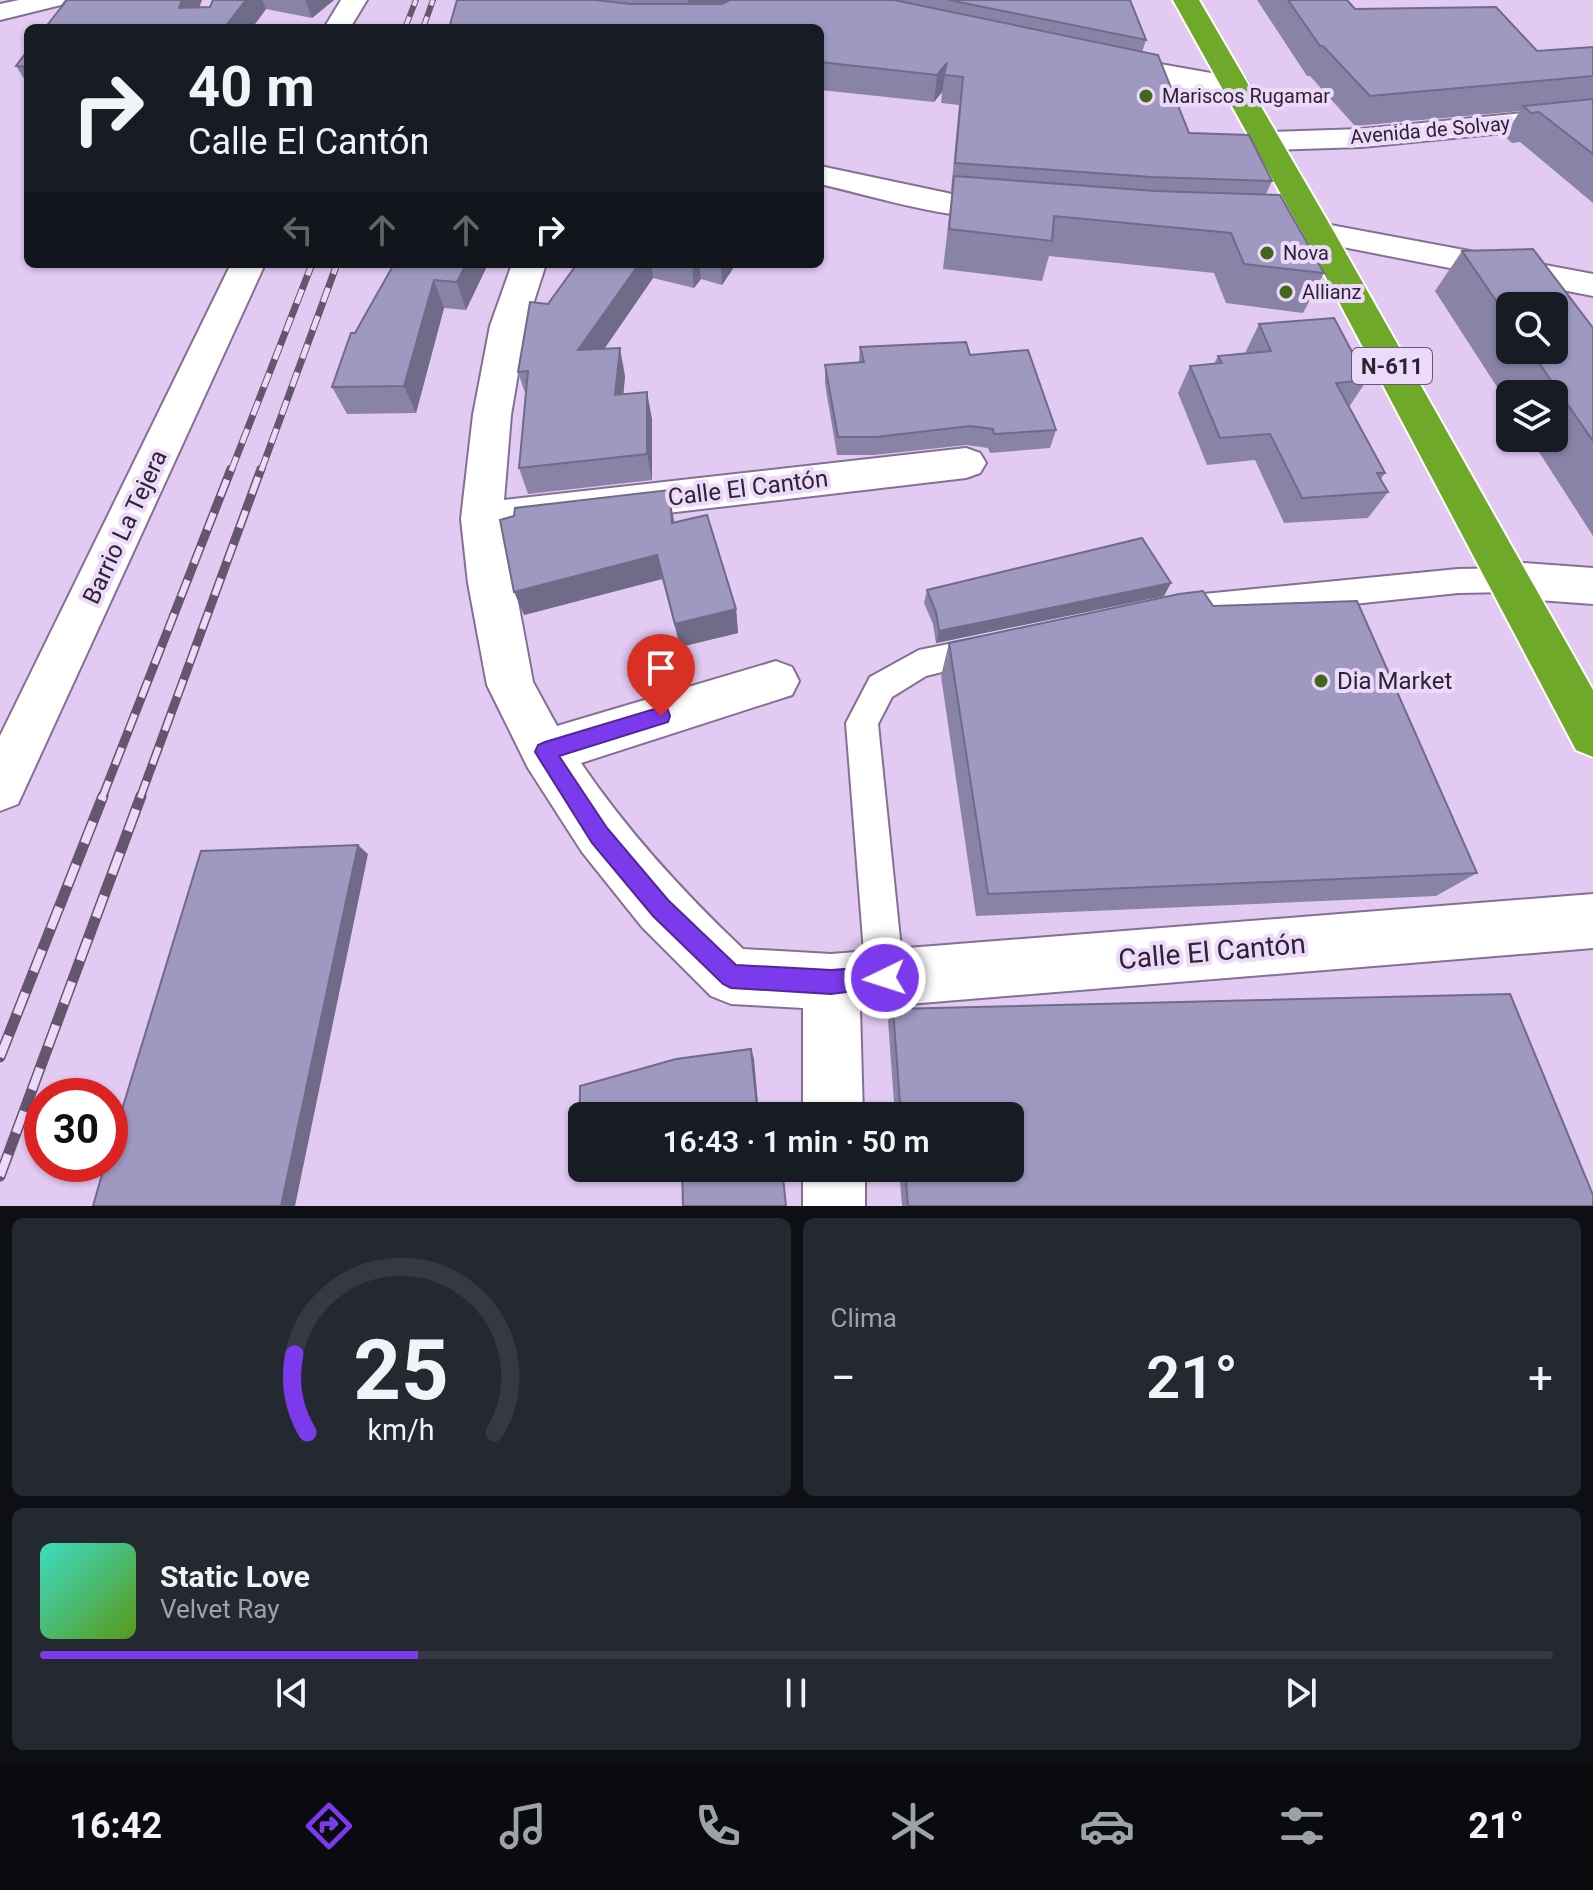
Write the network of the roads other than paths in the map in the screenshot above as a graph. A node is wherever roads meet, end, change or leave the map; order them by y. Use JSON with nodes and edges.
{"nodes":[{"id":1,"x":52,"y":0,"type":"edge"},
{"id":2,"x":354,"y":0,"type":"edge"},
{"id":3,"x":1186,"y":0,"type":"edge"},
{"id":4,"x":0,"y":12,"type":"edge"},
{"id":5,"x":339,"y":24,"type":"edge"},
{"id":6,"x":1087,"y":59,"type":"edge"},
{"id":7,"x":1235,"y":85,"type":"junction"},
{"id":8,"x":1593,"y":115,"type":"edge"},
{"id":9,"x":1267,"y":141,"type":"junction"},
{"id":10,"x":824,"y":176,"type":"edge"},
{"id":11,"x":1031,"y":210,"type":"edge"},
{"id":12,"x":1247,"y":222,"type":"edge"},
{"id":13,"x":1318,"y":232,"type":"junction"},
{"id":14,"x":246,"y":268,"type":"edge"},
{"id":15,"x":528,"y":268,"type":"edge"},
{"id":16,"x":1593,"y":285,"type":"edge"},
{"id":17,"x":966,"y":463,"type":"dead end"},
{"id":18,"x":482,"y":519,"type":"junction"},
{"id":19,"x":1509,"y":580,"type":"junction"},
{"id":20,"x":1593,"y":586,"type":"edge"},
{"id":21,"x":1159,"y":612,"type":"edge"},
{"id":22,"x":1009,"y":645,"type":"edge"},
{"id":23,"x":776,"y":681,"type":"dead end"},
{"id":24,"x":1589,"y":721,"type":"edge"},
{"id":25,"x":545,"y":752,"type":"junction"},
{"id":26,"x":0,"y":788,"type":"edge"},
{"id":27,"x":1593,"y":921,"type":"edge"},
{"id":28,"x":858,"y":980,"type":"junction"},
{"id":29,"x":836,"y":1102,"type":"edge"},
{"id":30,"x":834,"y":1182,"type":"edge"},
{"id":31,"x":834,"y":1206,"type":"edge"}],
"edges":[{"from":1,"to":4,"type":"street"},
{"from":2,"to":5,"type":"street"},
{"from":3,"to":7,"type":"highway","number":"N-611"},
{"from":6,"to":7,"type":"street"},
{"from":7,"to":9,"type":"highway","number":"N-611"},
{"from":8,"to":9,"type":"street","name":"Avenida de Solvay"},
{"from":9,"to":13,"type":"highway","number":"N-611"},
{"from":10,"to":11,"type":"street"},
{"from":12,"to":13,"type":"street"},
{"from":13,"to":16,"type":"street"},
{"from":13,"to":19,"type":"highway","number":"N-611"},
{"from":14,"to":26,"type":"street","name":"Barrio La Tejera"},
{"from":15,"to":18,"type":"street","name":"Calle El Cantón"},
{"from":17,"to":18,"type":"street","name":"Calle El Cantón"},
{"from":18,"to":25,"type":"street","name":"Calle El Cantón"},
{"from":19,"to":20,"type":"street"},
{"from":19,"to":21,"type":"lane"},
{"from":19,"to":24,"type":"highway","number":"N-611"},
{"from":22,"to":28,"type":"lane"},
{"from":23,"to":25,"type":"street"},
{"from":25,"to":28,"type":"street","name":"Calle El Cantón"},
{"from":27,"to":28,"type":"street","name":"Calle El Cantón"},
{"from":28,"to":29,"type":"street"},
{"from":30,"to":31,"type":"street"}]}
